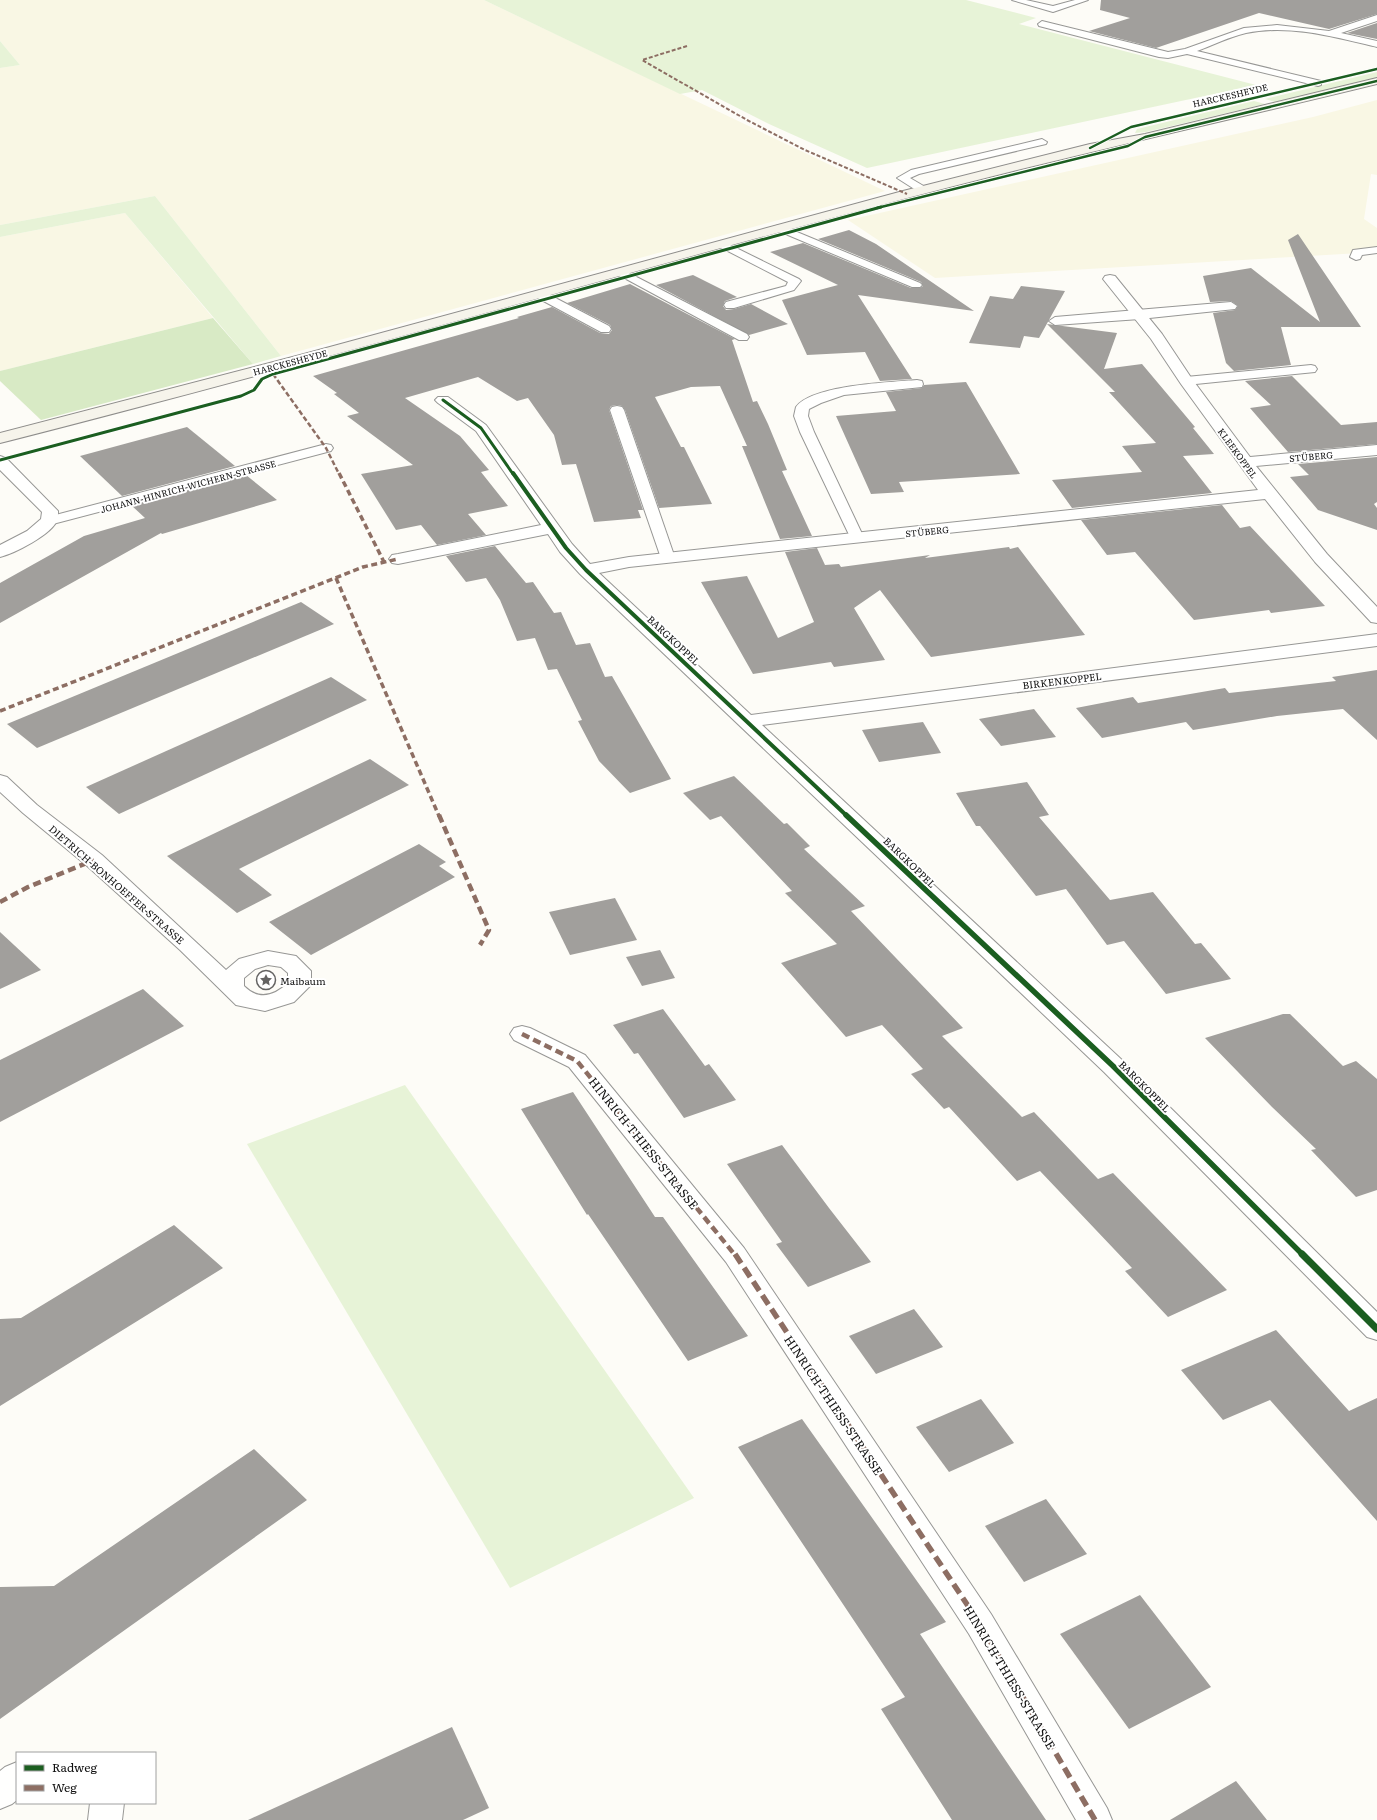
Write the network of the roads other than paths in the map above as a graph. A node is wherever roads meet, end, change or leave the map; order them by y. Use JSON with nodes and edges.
{"nodes":[{"id":1,"x":1016,"y":0,"type":"edge"},
{"id":2,"x":1084,"y":0,"type":"edge"},
{"id":3,"x":1377,"y":18,"type":"edge"},
{"id":4,"x":1042,"y":24,"type":"dead end"},
{"id":5,"x":1328,"y":33,"type":"junction"},
{"id":6,"x":1377,"y":44,"type":"edge"},
{"id":7,"x":1187,"y":51,"type":"junction"},
{"id":8,"x":1377,"y":69,"type":"edge"},
{"id":9,"x":1377,"y":81,"type":"edge"},
{"id":10,"x":1318,"y":83,"type":"junction"},
{"id":11,"x":1042,"y":142,"type":"dead end"},
{"id":12,"x":1090,"y":148,"type":"junction"},
{"id":13,"x":975,"y":158,"type":"junction"},
{"id":14,"x":1003,"y":170,"type":"junction"},
{"id":15,"x":923,"y":190,"type":"junction"},
{"id":16,"x":780,"y":228,"type":"junction"},
{"id":17,"x":722,"y":244,"type":"junction"},
{"id":18,"x":1377,"y":250,"type":"edge"},
{"id":19,"x":1356,"y":257,"type":"dead end"},
{"id":20,"x":621,"y":272,"type":"junction"},
{"id":21,"x":1110,"y":279,"type":"dead end"},
{"id":22,"x":916,"y":285,"type":"dead end"},
{"id":23,"x":540,"y":294,"type":"junction"},
{"id":24,"x":730,"y":305,"type":"dead end"},
{"id":25,"x":1231,"y":306,"type":"dead end"},
{"id":26,"x":1139,"y":314,"type":"junction"},
{"id":27,"x":1055,"y":321,"type":"dead end"},
{"id":28,"x":605,"y":329,"type":"dead end"},
{"id":29,"x":743,"y":337,"type":"dead end"},
{"id":30,"x":1311,"y":369,"type":"dead end"},
{"id":31,"x":1186,"y":381,"type":"junction"},
{"id":32,"x":917,"y":384,"type":"dead end"},
{"id":33,"x":443,"y":400,"type":"dead end"},
{"id":34,"x":617,"y":410,"type":"dead end"},
{"id":35,"x":0,"y":438,"type":"edge"},
{"id":36,"x":326,"y":448,"type":"dead end"},
{"id":37,"x":1377,"y":450,"type":"edge"},
{"id":38,"x":0,"y":461,"type":"edge"},
{"id":39,"x":1244,"y":462,"type":"junction"},
{"id":40,"x":1269,"y":494,"type":"junction"},
{"id":41,"x":49,"y":521,"type":"junction"},
{"id":42,"x":552,"y":528,"type":"junction"},
{"id":43,"x":857,"y":538,"type":"junction"},
{"id":44,"x":0,"y":552,"type":"edge"},
{"id":45,"x":668,"y":558,"type":"junction"},
{"id":46,"x":398,"y":559,"type":"dead end"},
{"id":47,"x":586,"y":570,"type":"junction"},
{"id":48,"x":1377,"y":618,"type":"edge"},
{"id":49,"x":1377,"y":640,"type":"edge"},
{"id":50,"x":748,"y":721,"type":"junction"},
{"id":51,"x":0,"y":780,"type":"edge"},
{"id":52,"x":232,"y":990,"type":"dead end"},
{"id":53,"x":522,"y":1034,"type":"dead end"},
{"id":54,"x":1377,"y":1329,"type":"edge"},
{"id":55,"x":16,"y":1779,"type":"edge"},
{"id":56,"x":0,"y":1793,"type":"edge"},
{"id":57,"x":107,"y":1804,"type":"edge"},
{"id":58,"x":105,"y":1820,"type":"edge"},
{"id":59,"x":1095,"y":1820,"type":"edge"}],
"edges":[{"from":1,"to":2,"type":"lane"},
{"from":3,"to":5,"type":"lane"},
{"from":4,"to":7,"type":"lane"},
{"from":5,"to":6,"type":"lane"},
{"from":5,"to":7,"type":"lane"},
{"from":7,"to":10,"type":"lane"},
{"from":8,"to":10,"type":"main road","name":"HARCKESHEYDE"},
{"from":9,"to":12,"type":"main road","name":"HARCKESHEYDE"},
{"from":10,"to":12,"type":"main road","name":"HARCKESHEYDE"},
{"from":11,"to":13,"type":"lane"},
{"from":12,"to":14,"type":"main road","name":"HARCKESHEYDE"},
{"from":13,"to":14,"type":"lane"},
{"from":13,"to":15,"type":"lane"},
{"from":14,"to":15,"type":"main road","name":"HARCKESHEYDE"},
{"from":15,"to":16,"type":"main road","name":"HARCKESHEYDE"},
{"from":16,"to":17,"type":"main road","name":"HARCKESHEYDE"},
{"from":16,"to":22,"type":"lane"},
{"from":17,"to":20,"type":"main road","name":"HARCKESHEYDE"},
{"from":17,"to":24,"type":"lane"},
{"from":18,"to":19,"type":"lane"},
{"from":20,"to":23,"type":"main road","name":"HARCKESHEYDE"},
{"from":20,"to":29,"type":"lane"},
{"from":21,"to":26,"type":"street","name":"KLEEKOPPEL"},
{"from":23,"to":28,"type":"lane"},
{"from":23,"to":35,"type":"main road","name":"HARCKESHEYDE"},
{"from":25,"to":26,"type":"lane"},
{"from":26,"to":27,"type":"lane"},
{"from":26,"to":31,"type":"street","name":"KLEEKOPPEL"},
{"from":30,"to":31,"type":"lane"},
{"from":31,"to":39,"type":"street","name":"KLEEKOPPEL"},
{"from":32,"to":43,"type":"lane"},
{"from":33,"to":42,"type":"street","name":"BARGKOPPEL"},
{"from":34,"to":45,"type":"lane"},
{"from":36,"to":41,"type":"lane","name":"JOHANN-HINRICH-WICHERN-STRASSE"},
{"from":37,"to":39,"type":"street","name":"STÜBERG"},
{"from":38,"to":41,"type":"street"},
{"from":39,"to":40,"type":"street","name":"KLEEKOPPEL"},
{"from":40,"to":43,"type":"street","name":"STÜBERG"},
{"from":40,"to":48,"type":"street","name":"KLEEKOPPEL"},
{"from":41,"to":44,"type":"street","name":"JOHANN-HINRICH-WICHERN-STRASSE"},
{"from":42,"to":46,"type":"street"},
{"from":42,"to":47,"type":"street","name":"BARGKOPPEL"},
{"from":43,"to":45,"type":"street","name":"STÜBERG"},
{"from":45,"to":47,"type":"street","name":"STÜBERG"},
{"from":47,"to":50,"type":"street","name":"BARGKOPPEL"},
{"from":49,"to":50,"type":"street","name":"BIRKENKOPPEL"},
{"from":50,"to":54,"type":"street","name":"BARGKOPPEL"},
{"from":51,"to":52,"type":"street","name":"DIETRICH-BONHOEFFER-STRASSE"},
{"from":53,"to":59,"type":"street","name":"HINRICH-THIESS-STRASSE"},
{"from":55,"to":56,"type":"street"},
{"from":57,"to":58,"type":"street"}]}
